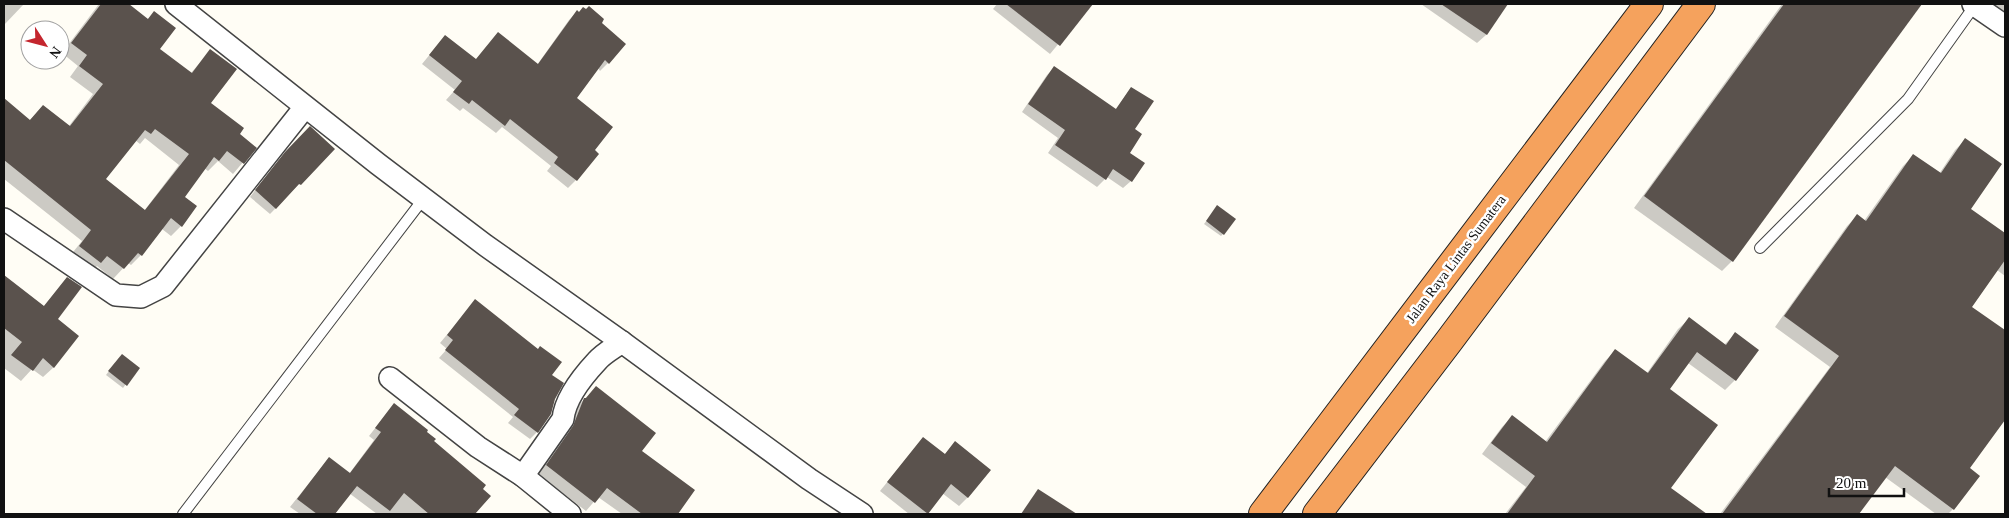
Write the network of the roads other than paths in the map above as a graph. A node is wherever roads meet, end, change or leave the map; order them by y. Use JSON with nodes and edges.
{"nodes":[{"id":1,"x":176,"y":4,"type":"edge"},
{"id":2,"x":1649,"y":4,"type":"edge"},
{"id":3,"x":1701,"y":4,"type":"edge"},
{"id":4,"x":1974,"y":4,"type":"edge"},
{"id":5,"x":2005,"y":26,"type":"edge"},
{"id":6,"x":305,"y":107,"type":"junction"},
{"id":7,"x":424,"y":198,"type":"junction"},
{"id":8,"x":4,"y":219,"type":"edge"},
{"id":9,"x":1760,"y":248,"type":"dead end"},
{"id":10,"x":622,"y":342,"type":"junction"},
{"id":11,"x":390,"y":378,"type":"dead end"},
{"id":12,"x":523,"y":476,"type":"junction"},
{"id":13,"x":183,"y":514,"type":"edge"},
{"id":14,"x":570,"y":514,"type":"edge"},
{"id":15,"x":862,"y":514,"type":"edge"},
{"id":16,"x":1263,"y":514,"type":"edge"},
{"id":17,"x":1317,"y":514,"type":"edge"}],
"edges":[{"from":1,"to":6,"type":"street"},
{"from":2,"to":16,"type":"highway","name":"Jalan Raya Lintas Sumatera"},
{"from":3,"to":17,"type":"highway"},
{"from":4,"to":5,"type":"street"},
{"from":4,"to":9,"type":"lane"},
{"from":6,"to":7,"type":"street"},
{"from":6,"to":8,"type":"street"},
{"from":7,"to":10,"type":"street"},
{"from":7,"to":13,"type":"lane"},
{"from":10,"to":12,"type":"street"},
{"from":10,"to":15,"type":"street"},
{"from":11,"to":12,"type":"street"},
{"from":12,"to":14,"type":"street"}]}
